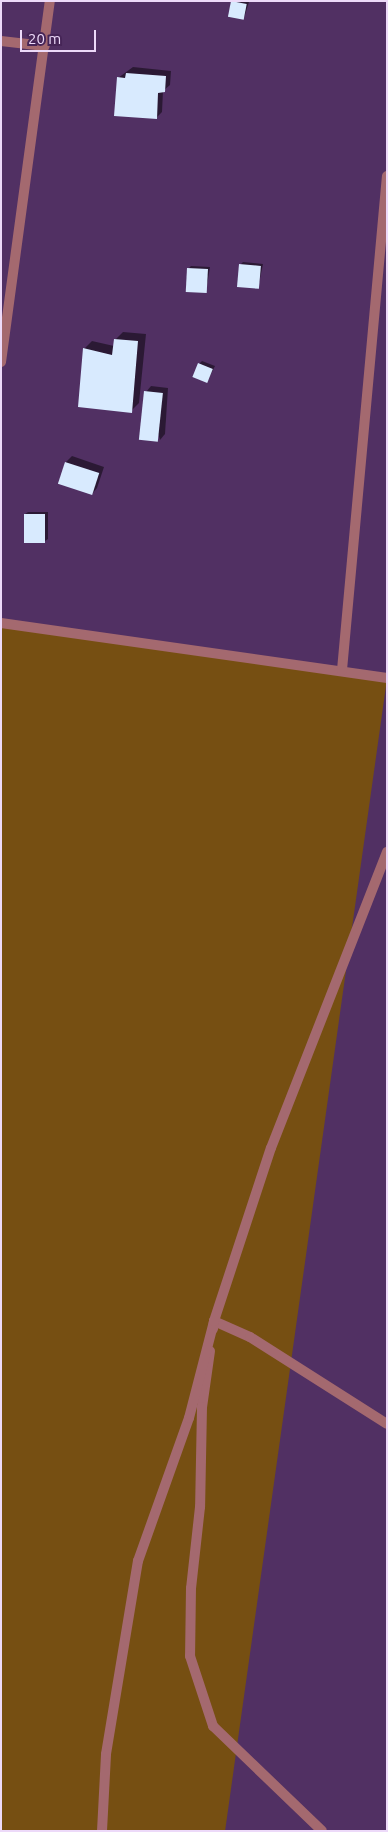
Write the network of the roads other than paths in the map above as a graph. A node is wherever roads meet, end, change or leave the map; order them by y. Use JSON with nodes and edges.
{"nodes":[{"id":1,"x":50,"y":1,"type":"edge"},
{"id":2,"x":1,"y":41,"type":"edge"},
{"id":3,"x":45,"y":46,"type":"junction"},
{"id":4,"x":387,"y":176,"type":"edge"},
{"id":5,"x":1,"y":362,"type":"edge"},
{"id":6,"x":1,"y":623,"type":"edge"},
{"id":7,"x":342,"y":670,"type":"junction"},
{"id":8,"x":387,"y":678,"type":"edge"},
{"id":9,"x":387,"y":852,"type":"edge"},
{"id":10,"x":214,"y":1321,"type":"junction"},
{"id":11,"x":387,"y":1424,"type":"edge"},
{"id":12,"x":102,"y":1831,"type":"edge"},
{"id":13,"x":322,"y":1831,"type":"edge"}],
"edges":[{"from":1,"to":3,"type":"street"},
{"from":2,"to":3,"type":"street"},
{"from":3,"to":5,"type":"street"},
{"from":4,"to":7,"type":"street"},
{"from":6,"to":7,"type":"street"},
{"from":7,"to":8,"type":"street"},
{"from":9,"to":10,"type":"street"},
{"from":10,"to":11,"type":"street"},
{"from":10,"to":12,"type":"street"},
{"from":10,"to":13,"type":"street"}]}
